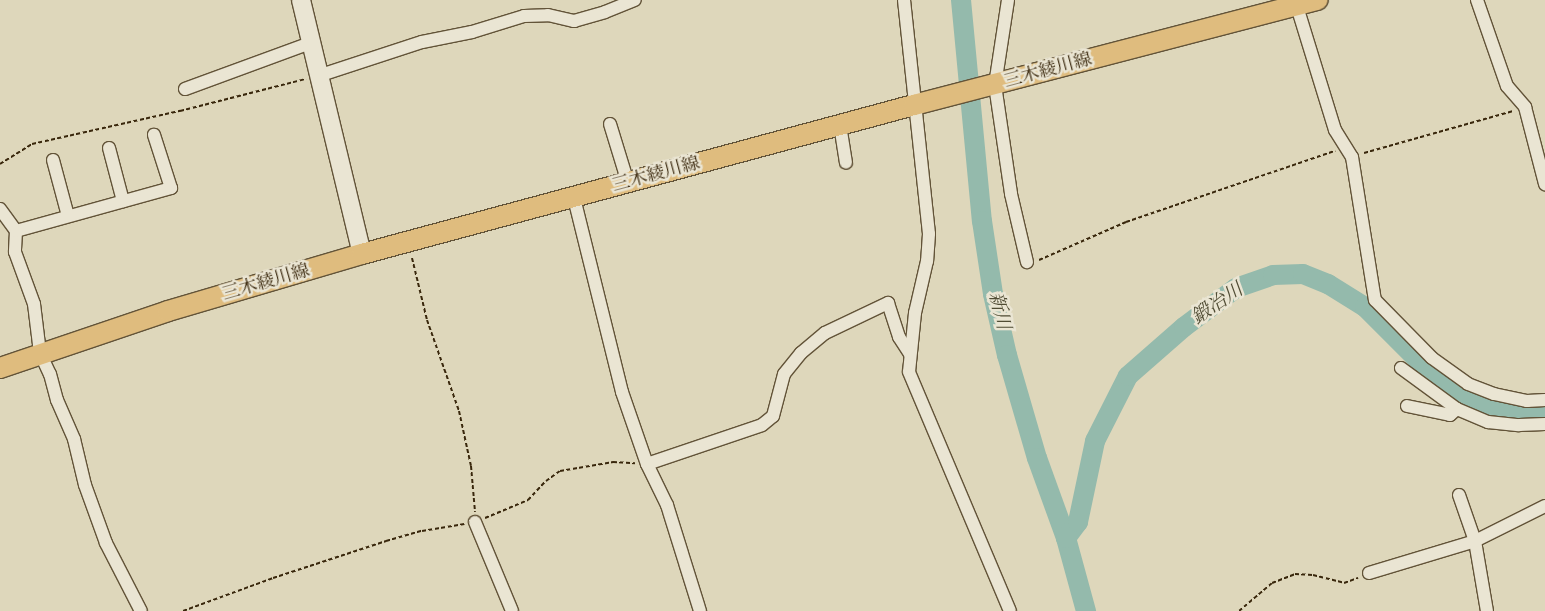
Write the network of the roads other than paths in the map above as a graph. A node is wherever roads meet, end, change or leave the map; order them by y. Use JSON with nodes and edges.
{"nodes":[{"id":1,"x":301,"y":0,"type":"edge"},
{"id":2,"x":635,"y":0,"type":"edge"},
{"id":3,"x":904,"y":0,"type":"edge"},
{"id":4,"x":1008,"y":0,"type":"edge"},
{"id":5,"x":1318,"y":0,"type":"edge"},
{"id":6,"x":1477,"y":0,"type":"edge"},
{"id":7,"x":1295,"y":3,"type":"edge"},
{"id":8,"x":313,"y":42,"type":"junction"},
{"id":9,"x":320,"y":74,"type":"junction"},
{"id":10,"x":989,"y":86,"type":"junction"},
{"id":11,"x":185,"y":90,"type":"dead end"},
{"id":12,"x":922,"y":102,"type":"junction"},
{"id":13,"x":610,"y":124,"type":"dead end"},
{"id":14,"x":840,"y":125,"type":"junction"},
{"id":15,"x":154,"y":134,"type":"dead end"},
{"id":16,"x":109,"y":148,"type":"dead end"},
{"id":17,"x":52,"y":160,"type":"dead end"},
{"id":18,"x":846,"y":163,"type":"dead end"},
{"id":19,"x":628,"y":183,"type":"junction"},
{"id":20,"x":1545,"y":184,"type":"edge"},
{"id":21,"x":574,"y":198,"type":"junction"},
{"id":22,"x":124,"y":201,"type":"junction"},
{"id":23,"x":0,"y":209,"type":"edge"},
{"id":24,"x":68,"y":216,"type":"junction"},
{"id":25,"x":16,"y":231,"type":"junction"},
{"id":26,"x":362,"y":254,"type":"junction"},
{"id":27,"x":1027,"y":262,"type":"road end"},
{"id":28,"x":40,"y":354,"type":"junction"},
{"id":29,"x":910,"y":354,"type":"junction"},
{"id":30,"x":0,"y":368,"type":"edge"},
{"id":31,"x":1402,"y":368,"type":"dead end"},
{"id":32,"x":1545,"y":400,"type":"edge"},
{"id":33,"x":1407,"y":406,"type":"dead end"},
{"id":34,"x":1457,"y":409,"type":"junction"},
{"id":35,"x":1545,"y":424,"type":"edge"},
{"id":36,"x":647,"y":464,"type":"junction"},
{"id":37,"x":1459,"y":495,"type":"dead end"},
{"id":38,"x":1545,"y":506,"type":"edge"},
{"id":39,"x":475,"y":522,"type":"road end"},
{"id":40,"x":1475,"y":541,"type":"junction"},
{"id":41,"x":1369,"y":573,"type":"road end"},
{"id":42,"x":141,"y":611,"type":"edge"},
{"id":43,"x":512,"y":611,"type":"edge"},
{"id":44,"x":700,"y":611,"type":"edge"},
{"id":45,"x":1010,"y":611,"type":"edge"},
{"id":46,"x":1488,"y":611,"type":"edge"}],
"edges":[{"from":1,"to":8,"type":"street"},
{"from":2,"to":9,"type":"street"},
{"from":3,"to":12,"type":"street"},
{"from":4,"to":10,"type":"street"},
{"from":5,"to":7,"type":"main road","name":"三木綾川線"},
{"from":6,"to":20,"type":"street"},
{"from":7,"to":10,"type":"main road","name":"三木綾川線"},
{"from":7,"to":32,"type":"street"},
{"from":8,"to":9,"type":"street"},
{"from":8,"to":11,"type":"street"},
{"from":9,"to":26,"type":"street"},
{"from":10,"to":12,"type":"main road","name":"三木綾川線"},
{"from":10,"to":27,"type":"street"},
{"from":12,"to":14,"type":"main road","name":"三木綾川線"},
{"from":12,"to":29,"type":"street"},
{"from":13,"to":19,"type":"street"},
{"from":14,"to":18,"type":"street"},
{"from":14,"to":19,"type":"main road","name":"三木綾川線"},
{"from":15,"to":22,"type":"street"},
{"from":16,"to":22,"type":"street"},
{"from":17,"to":24,"type":"street"},
{"from":19,"to":21,"type":"main road","name":"三木綾川線"},
{"from":21,"to":26,"type":"main road","name":"三木綾川線"},
{"from":21,"to":36,"type":"street"},
{"from":22,"to":24,"type":"street"},
{"from":23,"to":25,"type":"street"},
{"from":24,"to":25,"type":"street"},
{"from":25,"to":28,"type":"street"},
{"from":26,"to":28,"type":"main road","name":"三木綾川線"},
{"from":28,"to":30,"type":"main road","name":"三木綾川線"},
{"from":28,"to":42,"type":"street"},
{"from":29,"to":36,"type":"street"},
{"from":29,"to":45,"type":"street"},
{"from":31,"to":34,"type":"street"},
{"from":33,"to":34,"type":"street"},
{"from":34,"to":35,"type":"street"},
{"from":36,"to":44,"type":"street"},
{"from":37,"to":40,"type":"street"},
{"from":38,"to":40,"type":"street"},
{"from":39,"to":43,"type":"street"},
{"from":40,"to":41,"type":"street"},
{"from":40,"to":46,"type":"street"}]}
